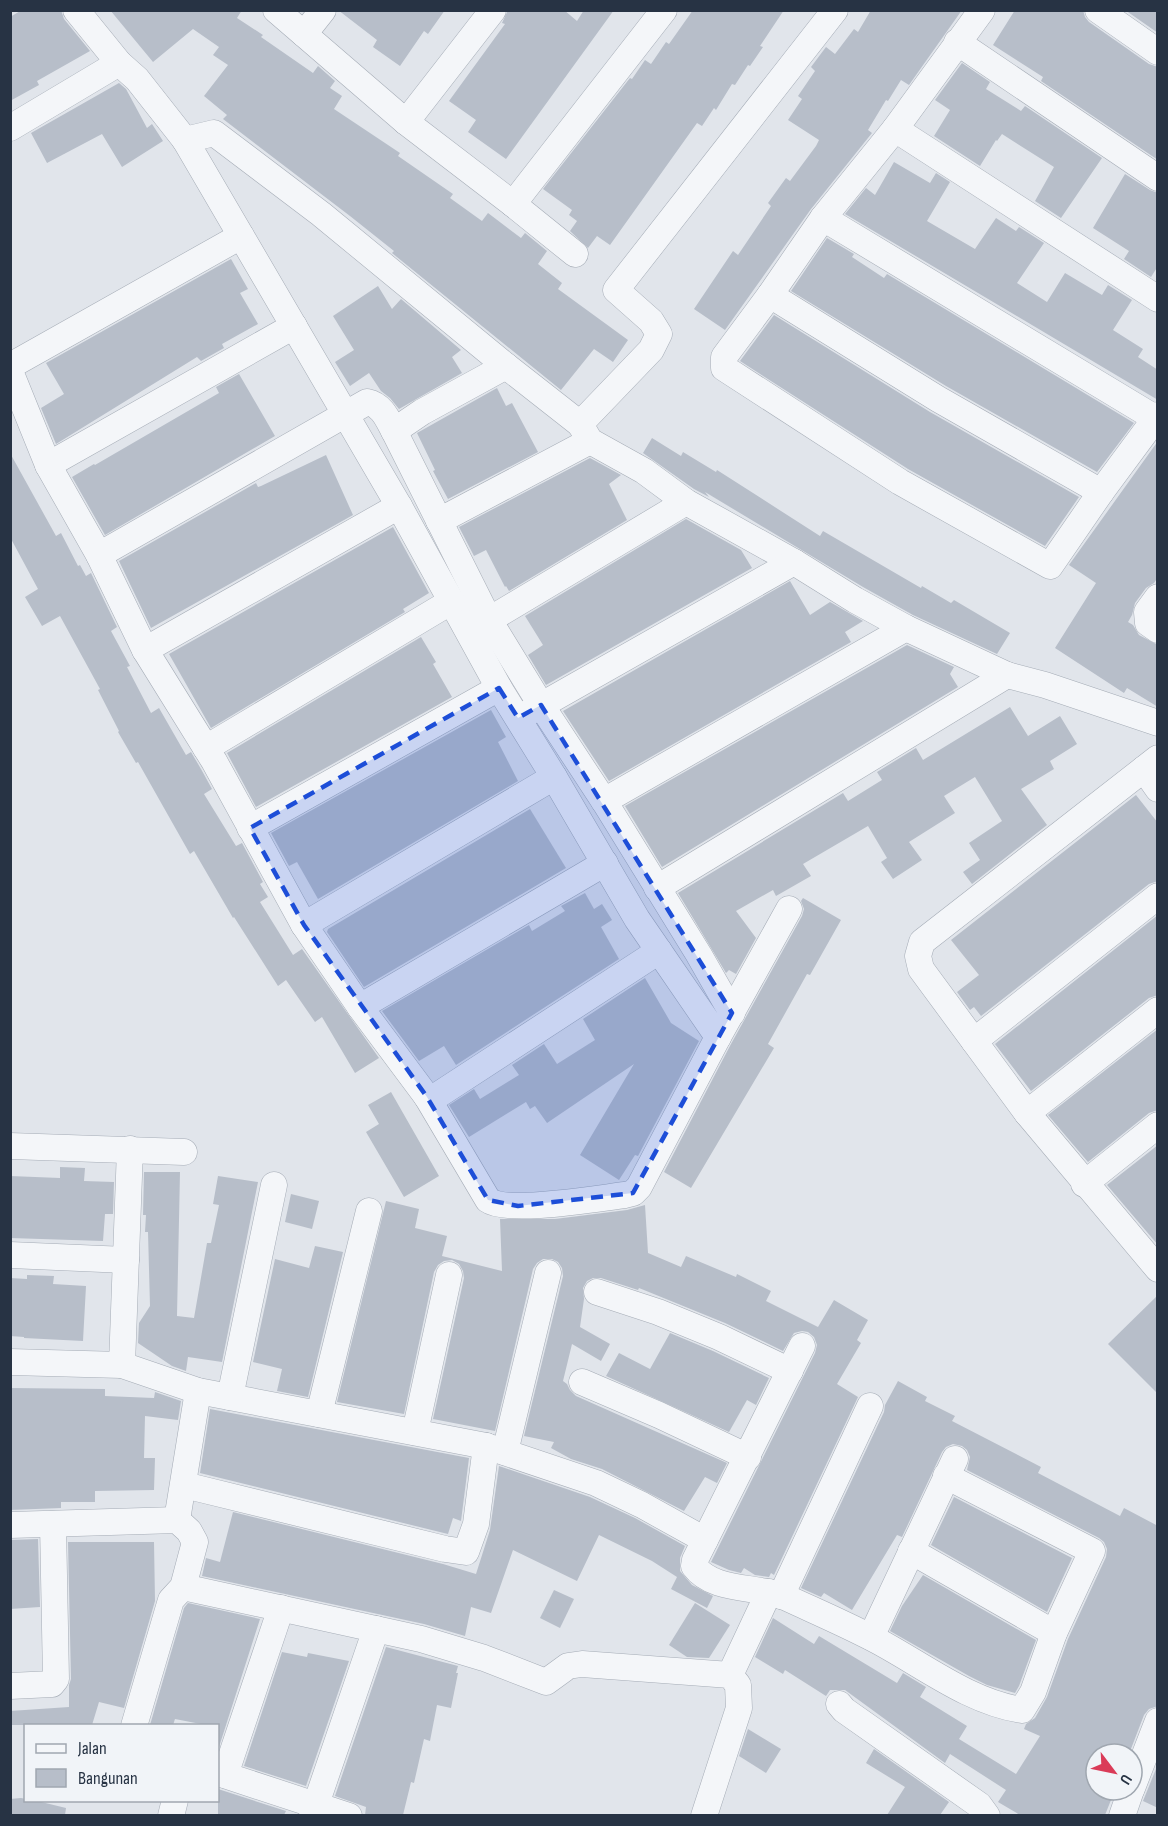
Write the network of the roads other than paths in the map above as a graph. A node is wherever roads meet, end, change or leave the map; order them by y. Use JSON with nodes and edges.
{"nodes":[{"id":1,"x":76,"y":10,"type":"edge"},
{"id":2,"x":276,"y":10,"type":"edge"},
{"id":3,"x":323,"y":10,"type":"edge"},
{"id":4,"x":493,"y":10,"type":"edge"},
{"id":5,"x":664,"y":10,"type":"edge"},
{"id":6,"x":835,"y":10,"type":"edge"},
{"id":7,"x":982,"y":10,"type":"edge"},
{"id":8,"x":1098,"y":10,"type":"edge"},
{"id":9,"x":304,"y":34,"type":"junction"},
{"id":10,"x":957,"y":42,"type":"junction"},
{"id":11,"x":1158,"y":52,"type":"edge"},
{"id":12,"x":119,"y":63,"type":"junction"},
{"id":13,"x":406,"y":122,"type":"junction"},
{"id":14,"x":10,"y":128,"type":"edge"},
{"id":15,"x":895,"y":129,"type":"junction"},
{"id":16,"x":185,"y":140,"type":"junction"},
{"id":17,"x":1158,"y":178,"type":"edge"},
{"id":18,"x":513,"y":204,"type":"junction"},
{"id":19,"x":823,"y":218,"type":"junction"},
{"id":20,"x":241,"y":236,"type":"junction"},
{"id":21,"x":575,"y":254,"type":"dead end"},
{"id":22,"x":770,"y":295,"type":"junction"},
{"id":23,"x":1158,"y":299,"type":"edge"},
{"id":24,"x":294,"y":326,"type":"junction"},
{"id":25,"x":10,"y":366,"type":"edge"},
{"id":26,"x":506,"y":366,"type":"junction"},
{"id":27,"x":10,"y":371,"type":"edge"},
{"id":28,"x":346,"y":414,"type":"junction"},
{"id":29,"x":1156,"y":416,"type":"edge"},
{"id":30,"x":394,"y":431,"type":"junction"},
{"id":31,"x":585,"y":433,"type":"junction"},
{"id":32,"x":48,"y":465,"type":"junction"},
{"id":33,"x":1101,"y":492,"type":"junction"},
{"id":34,"x":686,"y":502,"type":"junction"},
{"id":35,"x":399,"y":506,"type":"junction"},
{"id":36,"x":439,"y":521,"type":"junction"},
{"id":37,"x":99,"y":555,"type":"junction"},
{"id":38,"x":794,"y":562,"type":"junction"},
{"id":39,"x":1158,"y":597,"type":"edge"},
{"id":40,"x":452,"y":601,"type":"junction"},
{"id":41,"x":489,"y":620,"type":"junction"},
{"id":42,"x":906,"y":628,"type":"junction"},
{"id":43,"x":1158,"y":630,"type":"edge"},
{"id":44,"x":145,"y":650,"type":"junction"},
{"id":45,"x":1007,"y":675,"type":"junction"},
{"id":46,"x":499,"y":687,"type":"junction"},
{"id":47,"x":541,"y":705,"type":"junction"},
{"id":48,"x":518,"y":718,"type":"junction"},
{"id":49,"x":1158,"y":723,"type":"edge"},
{"id":50,"x":206,"y":748,"type":"junction"},
{"id":51,"x":1153,"y":772,"type":"edge"},
{"id":52,"x":554,"y":777,"type":"junction"},
{"id":53,"x":604,"y":801,"type":"junction"},
{"id":54,"x":250,"y":828,"type":"junction"},
{"id":55,"x":605,"y":863,"type":"junction"},
{"id":56,"x":657,"y":888,"type":"junction"},
{"id":57,"x":1158,"y":896,"type":"edge"},
{"id":58,"x":789,"y":909,"type":"dead end"},
{"id":59,"x":304,"y":925,"type":"junction"},
{"id":60,"x":659,"y":951,"type":"junction"},
{"id":61,"x":360,"y":1007,"type":"junction"},
{"id":62,"x":1158,"y":1010,"type":"edge"},
{"id":63,"x":732,"y":1013,"type":"junction"},
{"id":64,"x":718,"y":1037,"type":"junction"},
{"id":65,"x":974,"y":1041,"type":"junction"},
{"id":66,"x":427,"y":1096,"type":"junction"},
{"id":67,"x":1027,"y":1113,"type":"junction"},
{"id":68,"x":1158,"y":1125,"type":"edge"},
{"id":69,"x":10,"y":1146,"type":"edge"},
{"id":70,"x":130,"y":1149,"type":"junction"},
{"id":71,"x":184,"y":1152,"type":"dead end"},
{"id":72,"x":1084,"y":1184,"type":"junction"},
{"id":73,"x":274,"y":1185,"type":"dead end"},
{"id":74,"x":369,"y":1211,"type":"dead end"},
{"id":75,"x":10,"y":1255,"type":"edge"},
{"id":76,"x":126,"y":1260,"type":"junction"},
{"id":77,"x":1158,"y":1269,"type":"edge"},
{"id":78,"x":548,"y":1273,"type":"dead end"},
{"id":79,"x":449,"y":1275,"type":"dead end"},
{"id":80,"x":597,"y":1292,"type":"dead end"},
{"id":81,"x":802,"y":1346,"type":"dead end"},
{"id":82,"x":10,"y":1362,"type":"edge"},
{"id":83,"x":122,"y":1365,"type":"junction"},
{"id":84,"x":790,"y":1371,"type":"junction"},
{"id":85,"x":582,"y":1382,"type":"dead end"},
{"id":86,"x":198,"y":1391,"type":"junction"},
{"id":87,"x":230,"y":1397,"type":"junction"},
{"id":88,"x":870,"y":1406,"type":"dead end"},
{"id":89,"x":319,"y":1414,"type":"junction"},
{"id":90,"x":415,"y":1432,"type":"junction"},
{"id":91,"x":496,"y":1449,"type":"junction"},
{"id":92,"x":748,"y":1457,"type":"junction"},
{"id":93,"x":184,"y":1485,"type":"junction"},
{"id":94,"x":177,"y":1520,"type":"junction"},
{"id":95,"x":53,"y":1524,"type":"junction"},
{"id":96,"x":10,"y":1525,"type":"edge"},
{"id":97,"x":705,"y":1540,"type":"junction"},
{"id":98,"x":911,"y":1551,"type":"junction"},
{"id":99,"x":183,"y":1587,"type":"junction"},
{"id":100,"x":775,"y":1594,"type":"junction"},
{"id":101,"x":281,"y":1608,"type":"junction"},
{"id":102,"x":376,"y":1629,"type":"junction"},
{"id":103,"x":1053,"y":1633,"type":"junction"},
{"id":104,"x":871,"y":1637,"type":"junction"},
{"id":105,"x":730,"y":1675,"type":"junction"},
{"id":106,"x":10,"y":1686,"type":"edge"},
{"id":107,"x":838,"y":1704,"type":"dead end"},
{"id":108,"x":1158,"y":1721,"type":"edge"},
{"id":109,"x":134,"y":1724,"type":"edge"},
{"id":110,"x":1144,"y":1758,"type":"edge"},
{"id":111,"x":221,"y":1774,"type":"edge"},
{"id":112,"x":314,"y":1809,"type":"edge"},
{"id":113,"x":349,"y":1815,"type":"edge"},
{"id":114,"x":704,"y":1815,"type":"edge"},
{"id":115,"x":987,"y":1815,"type":"edge"}],
"edges":[{"from":1,"to":12,"type":"street"},
{"from":2,"to":9,"type":"street"},
{"from":3,"to":9,"type":"street"},
{"from":4,"to":13,"type":"street"},
{"from":5,"to":18,"type":"street"},
{"from":6,"to":31,"type":"street"},
{"from":7,"to":10,"type":"street"},
{"from":8,"to":11,"type":"street"},
{"from":9,"to":13,"type":"street"},
{"from":10,"to":15,"type":"street"},
{"from":10,"to":17,"type":"street"},
{"from":12,"to":14,"type":"street"},
{"from":12,"to":16,"type":"street"},
{"from":13,"to":18,"type":"street"},
{"from":15,"to":19,"type":"street"},
{"from":15,"to":23,"type":"street"},
{"from":16,"to":20,"type":"street"},
{"from":16,"to":26,"type":"street"},
{"from":18,"to":21,"type":"street"},
{"from":19,"to":22,"type":"street"},
{"from":19,"to":29,"type":"street"},
{"from":20,"to":24,"type":"street"},
{"from":20,"to":25,"type":"street"},
{"from":22,"to":33,"type":"street"},
{"from":22,"to":33,"type":"street"},
{"from":24,"to":28,"type":"street"},
{"from":24,"to":32,"type":"street"},
{"from":26,"to":30,"type":"street"},
{"from":26,"to":31,"type":"street"},
{"from":27,"to":32,"type":"street"},
{"from":28,"to":30,"type":"street"},
{"from":28,"to":35,"type":"street"},
{"from":28,"to":37,"type":"street"},
{"from":29,"to":33,"type":"street"},
{"from":30,"to":36,"type":"street"},
{"from":31,"to":34,"type":"street"},
{"from":31,"to":36,"type":"street"},
{"from":32,"to":37,"type":"street"},
{"from":34,"to":38,"type":"street"},
{"from":34,"to":41,"type":"street"},
{"from":35,"to":40,"type":"street"},
{"from":35,"to":44,"type":"street"},
{"from":36,"to":41,"type":"street"},
{"from":37,"to":44,"type":"street"},
{"from":38,"to":42,"type":"street"},
{"from":38,"to":47,"type":"street"},
{"from":39,"to":43,"type":"street"},
{"from":40,"to":46,"type":"street"},
{"from":40,"to":50,"type":"street"},
{"from":41,"to":47,"type":"street"},
{"from":42,"to":45,"type":"street"},
{"from":42,"to":53,"type":"street"},
{"from":44,"to":50,"type":"street"},
{"from":45,"to":49,"type":"street"},
{"from":45,"to":56,"type":"street"},
{"from":46,"to":48,"type":"street"},
{"from":46,"to":54,"type":"street"},
{"from":47,"to":48,"type":"street"},
{"from":47,"to":53,"type":"street"},
{"from":48,"to":52,"type":"street"},
{"from":50,"to":54,"type":"street"},
{"from":51,"to":65,"type":"street"},
{"from":52,"to":55,"type":"street"},
{"from":52,"to":59,"type":"street"},
{"from":53,"to":56,"type":"street"},
{"from":54,"to":59,"type":"street"},
{"from":55,"to":60,"type":"street"},
{"from":55,"to":61,"type":"street"},
{"from":56,"to":63,"type":"street"},
{"from":57,"to":65,"type":"street"},
{"from":58,"to":63,"type":"street"},
{"from":59,"to":61,"type":"street"},
{"from":60,"to":64,"type":"street"},
{"from":60,"to":66,"type":"street"},
{"from":61,"to":66,"type":"street"},
{"from":62,"to":67,"type":"street"},
{"from":63,"to":64,"type":"street"},
{"from":64,"to":66,"type":"street"},
{"from":65,"to":67,"type":"street"},
{"from":67,"to":72,"type":"street"},
{"from":68,"to":72,"type":"street"},
{"from":69,"to":70,"type":"street"},
{"from":70,"to":71,"type":"street"},
{"from":70,"to":76,"type":"street"},
{"from":72,"to":77,"type":"street"},
{"from":73,"to":87,"type":"street"},
{"from":74,"to":89,"type":"street"},
{"from":75,"to":76,"type":"street"},
{"from":76,"to":83,"type":"street"},
{"from":78,"to":91,"type":"street"},
{"from":79,"to":90,"type":"street"},
{"from":80,"to":84,"type":"street"},
{"from":81,"to":84,"type":"street"},
{"from":82,"to":83,"type":"street"},
{"from":83,"to":86,"type":"street"},
{"from":84,"to":92,"type":"street"},
{"from":85,"to":92,"type":"street"},
{"from":86,"to":87,"type":"street"},
{"from":86,"to":93,"type":"street"},
{"from":87,"to":89,"type":"street"},
{"from":88,"to":100,"type":"street"},
{"from":89,"to":90,"type":"street"},
{"from":90,"to":91,"type":"street"},
{"from":91,"to":93,"type":"street"},
{"from":91,"to":97,"type":"street"},
{"from":92,"to":97,"type":"street"},
{"from":93,"to":94,"type":"street"},
{"from":94,"to":95,"type":"street"},
{"from":94,"to":99,"type":"street"},
{"from":95,"to":96,"type":"street"},
{"from":95,"to":106,"type":"street"},
{"from":97,"to":100,"type":"street"},
{"from":98,"to":103,"type":"street"},
{"from":98,"to":103,"type":"street"},
{"from":98,"to":104,"type":"street"},
{"from":99,"to":101,"type":"street"},
{"from":99,"to":109,"type":"street"},
{"from":100,"to":104,"type":"street"},
{"from":100,"to":105,"type":"street"},
{"from":101,"to":102,"type":"street"},
{"from":101,"to":111,"type":"street"},
{"from":102,"to":105,"type":"street"},
{"from":102,"to":112,"type":"street"},
{"from":103,"to":104,"type":"street"},
{"from":105,"to":114,"type":"street"},
{"from":107,"to":115,"type":"street"},
{"from":108,"to":110,"type":"street"},
{"from":111,"to":112,"type":"street"},
{"from":112,"to":113,"type":"street"}]}
